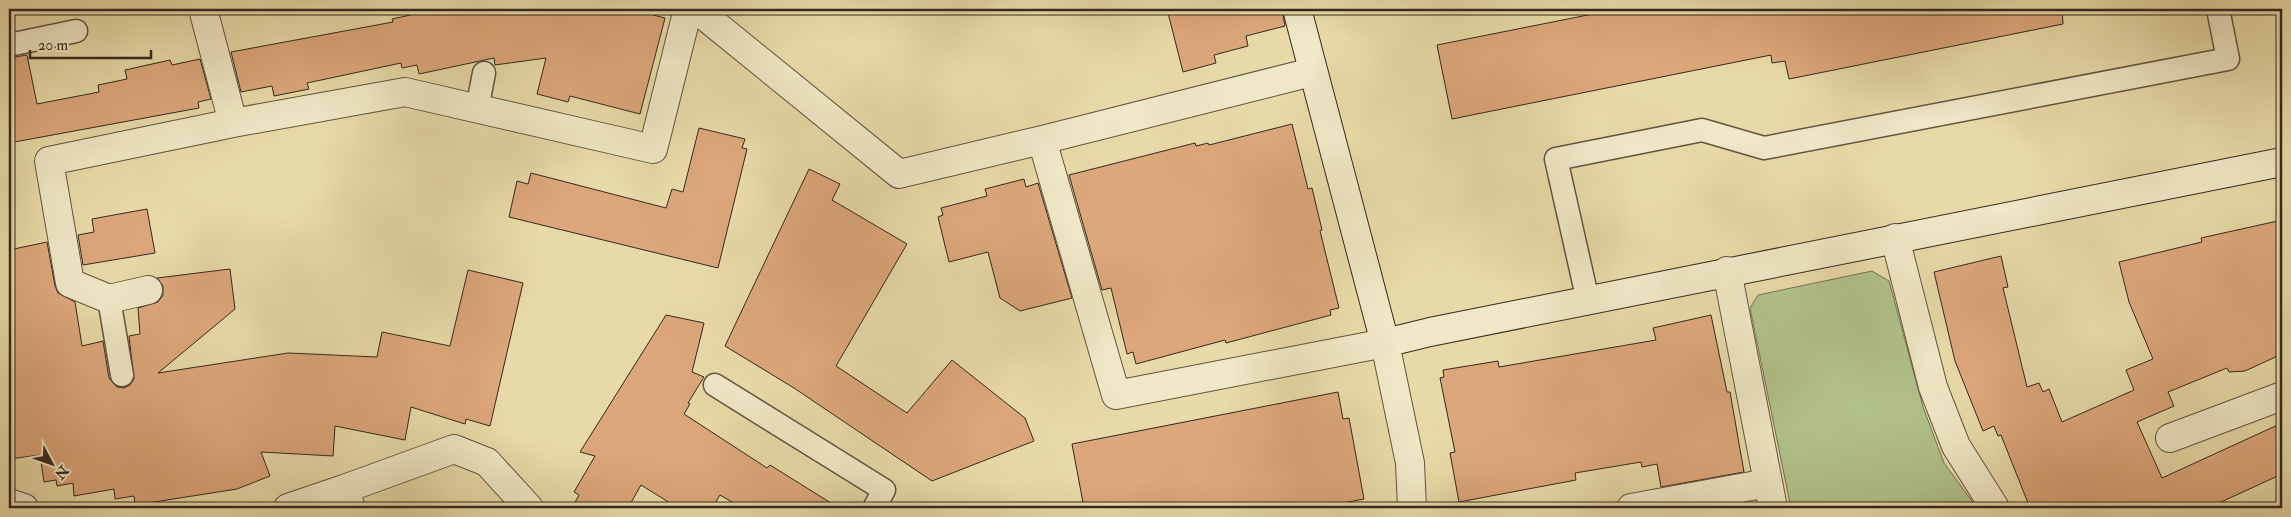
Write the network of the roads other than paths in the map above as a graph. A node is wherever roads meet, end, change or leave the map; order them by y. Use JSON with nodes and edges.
{"nodes":[{"id":1,"x":203,"y":9,"type":"edge"},
{"id":2,"x":688,"y":9,"type":"edge"},
{"id":3,"x":696,"y":9,"type":"edge"},
{"id":4,"x":1297,"y":9,"type":"edge"},
{"id":5,"x":2218,"y":9,"type":"edge"},
{"id":6,"x":76,"y":31,"type":"dead end"},
{"id":7,"x":9,"y":45,"type":"edge"},
{"id":8,"x":1312,"y":72,"type":"junction"},
{"id":9,"x":484,"y":73,"type":"dead end"},
{"id":10,"x":477,"y":109,"type":"junction"},
{"id":11,"x":233,"y":124,"type":"junction"},
{"id":12,"x":1042,"y":140,"type":"junction"},
{"id":13,"x":2282,"y":162,"type":"edge"},
{"id":14,"x":1895,"y":238,"type":"junction"},
{"id":15,"x":1727,"y":272,"type":"junction"},
{"id":16,"x":148,"y":290,"type":"dead end"},
{"id":17,"x":109,"y":299,"type":"junction"},
{"id":18,"x":1588,"y":300,"type":"junction"},
{"id":19,"x":1385,"y":343,"type":"junction"},
{"id":20,"x":122,"y":375,"type":"dead end"},
{"id":21,"x":715,"y":385,"type":"dead end"},
{"id":22,"x":2282,"y":396,"type":"edge"},
{"id":23,"x":2170,"y":438,"type":"dead end"},
{"id":24,"x":1770,"y":496,"type":"edge"},
{"id":25,"x":348,"y":498,"type":"edge"},
{"id":26,"x":9,"y":503,"type":"edge"},
{"id":27,"x":24,"y":508,"type":"edge"},
{"id":28,"x":288,"y":508,"type":"edge"},
{"id":29,"x":529,"y":508,"type":"edge"},
{"id":30,"x":874,"y":508,"type":"edge"},
{"id":31,"x":1412,"y":508,"type":"edge"},
{"id":32,"x":1631,"y":508,"type":"edge"},
{"id":33,"x":1995,"y":508,"type":"edge"}],
"edges":[{"from":1,"to":11,"type":"street"},
{"from":2,"to":10,"type":"street"},
{"from":3,"to":12,"type":"street"},
{"from":4,"to":8,"type":"street"},
{"from":5,"to":18,"type":"lane"},
{"from":6,"to":7,"type":"lane"},
{"from":8,"to":12,"type":"street"},
{"from":8,"to":19,"type":"street"},
{"from":9,"to":10,"type":"lane"},
{"from":10,"to":11,"type":"street"},
{"from":11,"to":17,"type":"street"},
{"from":12,"to":19,"type":"street"},
{"from":13,"to":14,"type":"street"},
{"from":14,"to":15,"type":"street"},
{"from":14,"to":33,"type":"street"},
{"from":15,"to":18,"type":"street"},
{"from":15,"to":24,"type":"street"},
{"from":16,"to":17,"type":"street"},
{"from":17,"to":20,"type":"lane"},
{"from":18,"to":19,"type":"street"},
{"from":19,"to":31,"type":"street"},
{"from":21,"to":30,"type":"lane"},
{"from":22,"to":23,"type":"street"},
{"from":24,"to":32,"type":"street"},
{"from":25,"to":28,"type":"street"},
{"from":25,"to":29,"type":"street"},
{"from":26,"to":27,"type":"street"}]}
